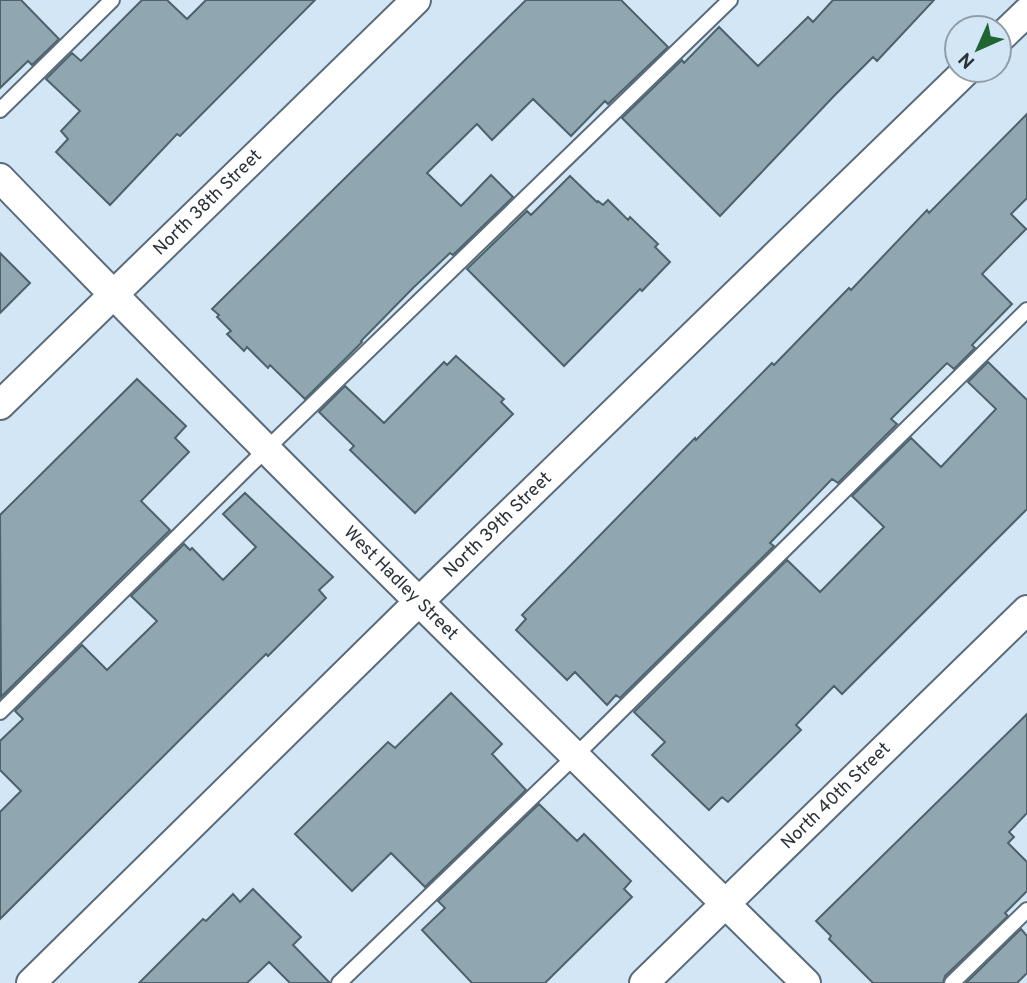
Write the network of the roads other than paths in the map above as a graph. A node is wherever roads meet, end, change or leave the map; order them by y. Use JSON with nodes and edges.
{"nodes":[{"id":1,"x":112,"y":0,"type":"edge"},
{"id":2,"x":416,"y":0,"type":"edge"},
{"id":3,"x":730,"y":0,"type":"edge"},
{"id":4,"x":1027,"y":12,"type":"edge"},
{"id":5,"x":1013,"y":26,"type":"edge"},
{"id":6,"x":953,"y":84,"type":"edge"},
{"id":7,"x":0,"y":110,"type":"edge"},
{"id":8,"x":0,"y":178,"type":"edge"},
{"id":9,"x":112,"y":294,"type":"junction"},
{"id":10,"x":1027,"y":310,"type":"edge"},
{"id":11,"x":0,"y":405,"type":"edge"},
{"id":12,"x":267,"y":449,"type":"junction"},
{"id":13,"x":419,"y":601,"type":"junction"},
{"id":14,"x":1027,"y":610,"type":"edge"},
{"id":15,"x":0,"y":712,"type":"edge"},
{"id":16,"x":575,"y":756,"type":"junction"},
{"id":17,"x":725,"y":904,"type":"junction"},
{"id":18,"x":1027,"y":910,"type":"edge"},
{"id":19,"x":31,"y":983,"type":"edge"},
{"id":20,"x":340,"y":983,"type":"edge"},
{"id":21,"x":644,"y":983,"type":"edge"},
{"id":22,"x":806,"y":983,"type":"edge"},
{"id":23,"x":952,"y":983,"type":"edge"}],
"edges":[{"from":1,"to":7,"type":"lane"},
{"from":2,"to":9,"type":"street","name":"North 38th Street"},
{"from":3,"to":12,"type":"lane"},
{"from":4,"to":5,"type":"street"},
{"from":6,"to":13,"type":"street","name":"North 39th Street"},
{"from":8,"to":9,"type":"street","name":"West Hadley Street"},
{"from":9,"to":11,"type":"street","name":"North 38th Street"},
{"from":9,"to":12,"type":"street","name":"West Hadley Street"},
{"from":10,"to":16,"type":"lane"},
{"from":12,"to":13,"type":"street","name":"West Hadley Street"},
{"from":12,"to":15,"type":"lane"},
{"from":13,"to":16,"type":"street","name":"West Hadley Street"},
{"from":13,"to":19,"type":"street","name":"North 39th Street"},
{"from":14,"to":17,"type":"street","name":"North 40th Street"},
{"from":16,"to":17,"type":"street","name":"West Hadley Street"},
{"from":16,"to":20,"type":"lane"},
{"from":17,"to":21,"type":"street","name":"North 40th Street"},
{"from":17,"to":22,"type":"street","name":"West Hadley Street"},
{"from":18,"to":23,"type":"lane"}]}
